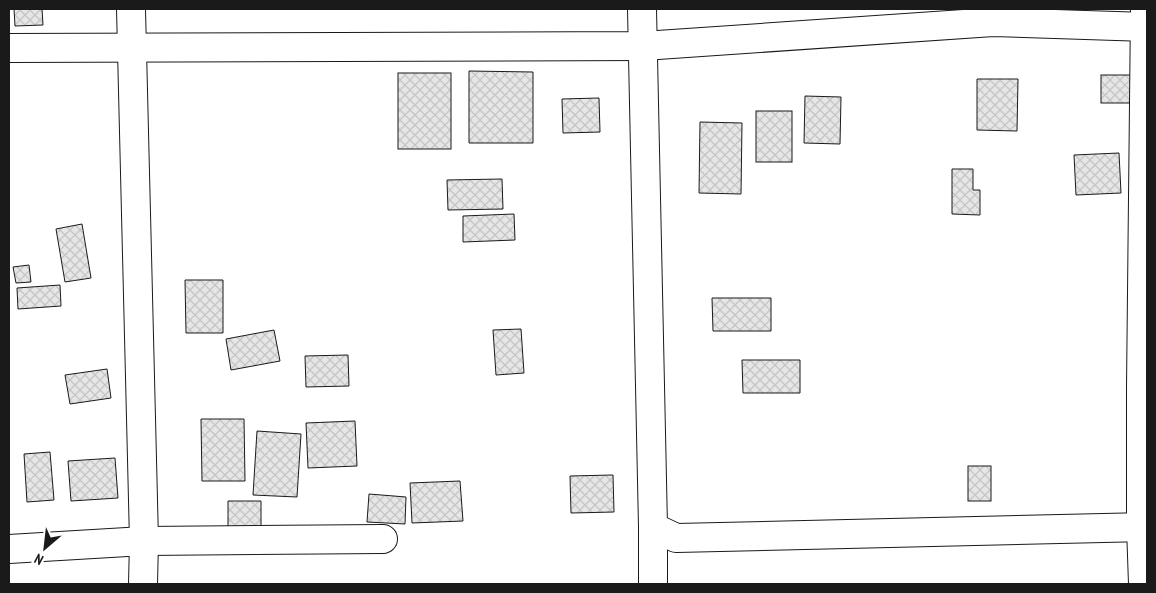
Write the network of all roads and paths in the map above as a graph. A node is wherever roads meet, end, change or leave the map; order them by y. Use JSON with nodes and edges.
{"nodes":[{"id":1,"x":131,"y":9,"type":"edge"},
{"id":2,"x":642,"y":9,"type":"edge"},
{"id":3,"x":1145,"y":21,"type":"edge"},
{"id":4,"x":643,"y":46,"type":"junction"},
{"id":5,"x":133,"y":47,"type":"junction"},
{"id":6,"x":9,"y":48,"type":"edge"},
{"id":7,"x":653,"y":527,"type":"junction"},
{"id":8,"x":1144,"y":527,"type":"edge"},
{"id":9,"x":383,"y":539,"type":"dead end"},
{"id":10,"x":144,"y":541,"type":"junction"},
{"id":11,"x":9,"y":549,"type":"edge"},
{"id":12,"x":143,"y":584,"type":"edge"},
{"id":13,"x":653,"y":584,"type":"edge"},
{"id":14,"x":1143,"y":584,"type":"edge"}],
"edges":[{"from":1,"to":5,"type":"street"},
{"from":2,"to":4,"type":"street"},
{"from":3,"to":4,"type":"street"},
{"from":3,"to":8,"type":"street"},
{"from":4,"to":5,"type":"street"},
{"from":4,"to":7,"type":"street"},
{"from":5,"to":6,"type":"street"},
{"from":5,"to":10,"type":"street"},
{"from":7,"to":8,"type":"street"},
{"from":7,"to":13,"type":"street"},
{"from":8,"to":14,"type":"street"},
{"from":9,"to":10,"type":"street"},
{"from":10,"to":11,"type":"street"},
{"from":10,"to":12,"type":"street"}]}
